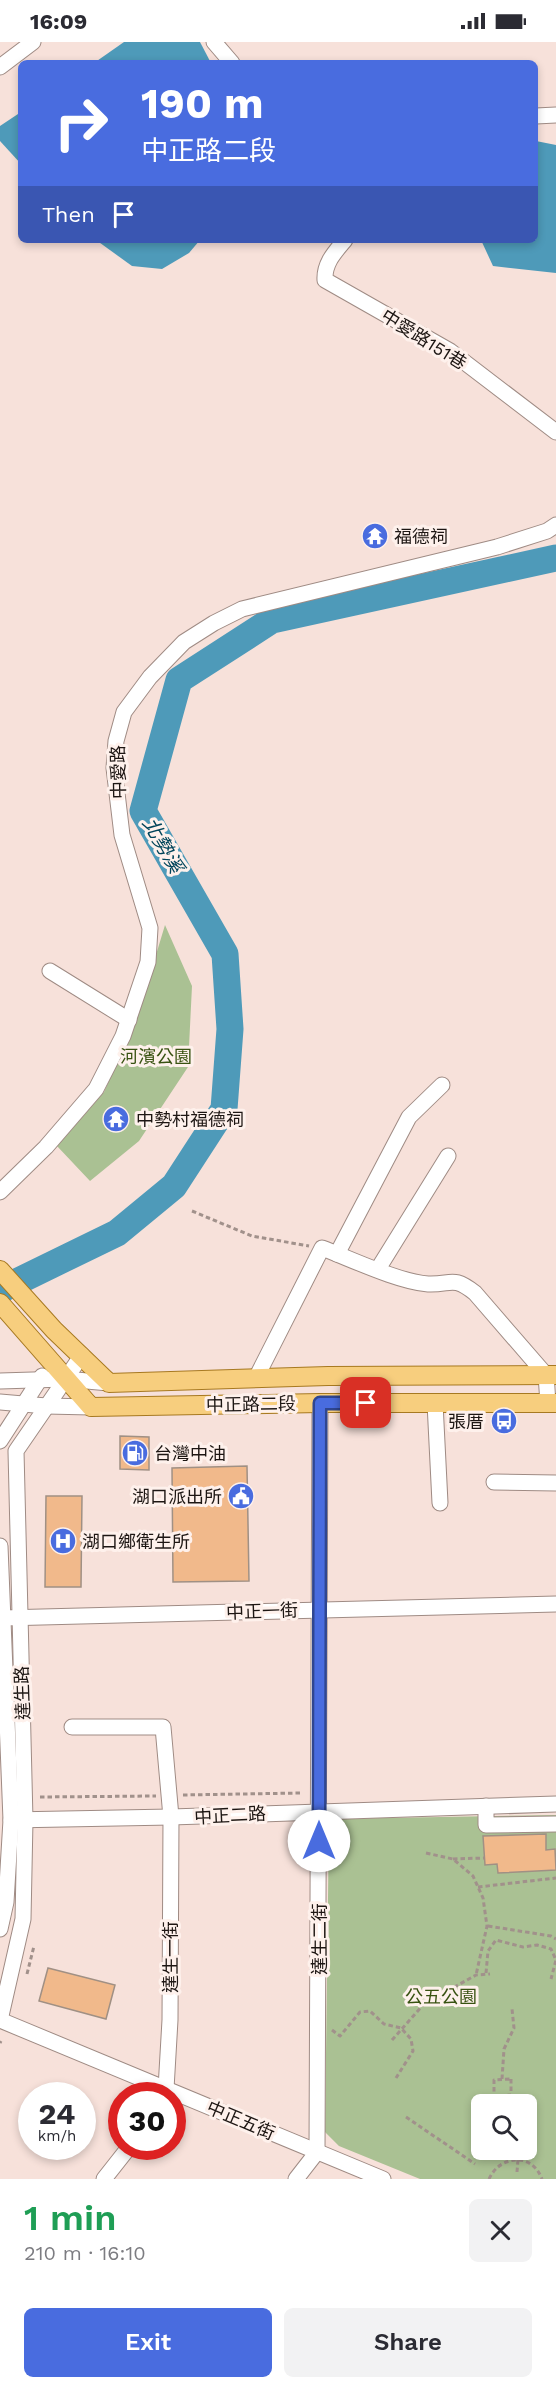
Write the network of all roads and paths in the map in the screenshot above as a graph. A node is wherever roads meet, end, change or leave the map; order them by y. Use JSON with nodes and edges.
{"nodes":[{"id":1,"x":33,"y":42,"type":"edge"},
{"id":2,"x":214,"y":42,"type":"edge"},
{"id":3,"x":229,"y":60,"type":"edge"},
{"id":4,"x":0,"y":67,"type":"edge"},
{"id":5,"x":556,"y":115,"type":"edge"},
{"id":6,"x":538,"y":116,"type":"edge"},
{"id":7,"x":342,"y":243,"type":"edge"},
{"id":8,"x":556,"y":432,"type":"edge"},
{"id":9,"x":556,"y":525,"type":"edge"},
{"id":10,"x":50,"y":971,"type":"dead end"},
{"id":11,"x":129,"y":1020,"type":"junction"},
{"id":12,"x":442,"y":1085,"type":"dead end"},
{"id":13,"x":448,"y":1156,"type":"dead end"},
{"id":14,"x":0,"y":1192,"type":"edge"},
{"id":15,"x":192,"y":1211,"type":"dead end"},
{"id":16,"x":322,"y":1248,"type":"junction"},
{"id":17,"x":338,"y":1254,"type":"junction"},
{"id":18,"x":378,"y":1269,"type":"junction"},
{"id":19,"x":0,"y":1270,"type":"edge"},
{"id":20,"x":0,"y":1304,"type":"edge"},
{"id":21,"x":82,"y":1355,"type":"junction"},
{"id":22,"x":52,"y":1361,"type":"junction"},
{"id":23,"x":551,"y":1375,"type":"edge"},
{"id":24,"x":256,"y":1378,"type":"junction"},
{"id":25,"x":65,"y":1379,"type":"junction"},
{"id":26,"x":39,"y":1380,"type":"junction"},
{"id":27,"x":0,"y":1381,"type":"edge"},
{"id":28,"x":109,"y":1383,"type":"junction"},
{"id":29,"x":0,"y":1402,"type":"edge"},
{"id":30,"x":320,"y":1403,"type":"junction"},
{"id":31,"x":435,"y":1403,"type":"junction"},
{"id":32,"x":552,"y":1403,"type":"edge"},
{"id":33,"x":23,"y":1404,"type":"junction"},
{"id":34,"x":46,"y":1406,"type":"junction"},
{"id":35,"x":91,"y":1407,"type":"junction"},
{"id":36,"x":0,"y":1441,"type":"edge"},
{"id":37,"x":494,"y":1482,"type":"dead end"},
{"id":38,"x":556,"y":1483,"type":"edge"},
{"id":39,"x":440,"y":1503,"type":"dead end"},
{"id":40,"x":0,"y":1546,"type":"edge"},
{"id":41,"x":556,"y":1604,"type":"edge"},
{"id":42,"x":319,"y":1609,"type":"junction"},
{"id":43,"x":3,"y":1618,"type":"junction"},
{"id":44,"x":20,"y":1618,"type":"junction"},
{"id":45,"x":72,"y":1727,"type":"dead end"},
{"id":46,"x":39,"y":1786,"type":"dead end"},
{"id":47,"x":302,"y":1792,"type":"dead end"},
{"id":48,"x":169,"y":1795,"type":"junction"},
{"id":49,"x":556,"y":1804,"type":"edge"},
{"id":50,"x":486,"y":1806,"type":"junction"},
{"id":51,"x":319,"y":1810,"type":"junction"},
{"id":52,"x":171,"y":1817,"type":"junction"},
{"id":53,"x":18,"y":1820,"type":"junction"},
{"id":54,"x":556,"y":1824,"type":"edge"},
{"id":55,"x":426,"y":1853,"type":"dead end"},
{"id":56,"x":484,"y":1858,"type":"dead end"},
{"id":57,"x":453,"y":1859,"type":"junction"},
{"id":58,"x":556,"y":1878,"type":"edge"},
{"id":59,"x":478,"y":1887,"type":"junction"},
{"id":60,"x":487,"y":1926,"type":"junction"},
{"id":61,"x":0,"y":1929,"type":"edge"},
{"id":62,"x":556,"y":1939,"type":"edge"},
{"id":63,"x":476,"y":1975,"type":"junction"},
{"id":64,"x":551,"y":1979,"type":"dead end"},
{"id":65,"x":512,"y":2008,"type":"dead end"},
{"id":66,"x":0,"y":2020,"type":"edge"},
{"id":67,"x":328,"y":2028,"type":"dead end"},
{"id":68,"x":401,"y":2028,"type":"junction"},
{"id":69,"x":392,"y":2040,"type":"dead end"},
{"id":70,"x":396,"y":2078,"type":"dead end"},
{"id":71,"x":502,"y":2079,"type":"junction"},
{"id":72,"x":141,"y":2082,"type":"edge"},
{"id":73,"x":165,"y":2082,"type":"edge"},
{"id":74,"x":494,"y":2094,"type":"edge"},
{"id":75,"x":511,"y":2094,"type":"edge"},
{"id":76,"x":186,"y":2101,"type":"edge"},
{"id":77,"x":406,"y":2118,"type":"dead end"},
{"id":78,"x":317,"y":2152,"type":"junction"},
{"id":79,"x":119,"y":2160,"type":"edge"},
{"id":80,"x":508,"y":2160,"type":"edge"},
{"id":81,"x":518,"y":2160,"type":"edge"},
{"id":82,"x":520,"y":2160,"type":"edge"},
{"id":83,"x":475,"y":2164,"type":"dead end"},
{"id":84,"x":517,"y":2172,"type":"dead end"},
{"id":85,"x":104,"y":2179,"type":"edge"},
{"id":86,"x":296,"y":2179,"type":"edge"},
{"id":87,"x":383,"y":2179,"type":"edge"},
{"id":88,"x":489,"y":2179,"type":"edge"},
{"id":89,"x":542,"y":2179,"type":"edge"}],
"edges":[{"from":1,"to":4,"type":"street"},
{"from":2,"to":3,"type":"street"},
{"from":5,"to":6,"type":"street"},
{"from":7,"to":8,"type":"street","name":"中愛路151巷"},
{"from":9,"to":11,"type":"street","name":"中愛路"},
{"from":10,"to":11,"type":"street"},
{"from":11,"to":14,"type":"street","name":"中愛路"},
{"from":12,"to":17,"type":"street"},
{"from":13,"to":18,"type":"street"},
{"from":15,"to":16,"type":"path"},
{"from":16,"to":17,"type":"street"},
{"from":16,"to":24,"type":"street"},
{"from":17,"to":18,"type":"street"},
{"from":18,"to":23,"type":"street"},
{"from":19,"to":21,"type":"main road"},
{"from":20,"to":22,"type":"main road"},
{"from":21,"to":25,"type":"street","name":"達生路"},
{"from":21,"to":28,"type":"main road"},
{"from":22,"to":25,"type":"main road"},
{"from":22,"to":26,"type":"street"},
{"from":23,"to":24,"type":"main road","name":"中正路二段"},
{"from":23,"to":32,"type":"street"},
{"from":24,"to":28,"type":"main road","name":"中正路二段"},
{"from":25,"to":26,"type":"street"},
{"from":25,"to":28,"type":"street"},
{"from":25,"to":34,"type":"street","name":"達生路"},
{"from":25,"to":35,"type":"main road"},
{"from":26,"to":27,"type":"street"},
{"from":26,"to":33,"type":"street"},
{"from":29,"to":33,"type":"street"},
{"from":30,"to":31,"type":"main road","name":"中正路二段"},
{"from":30,"to":35,"type":"main road","name":"中正路二段"},
{"from":30,"to":42,"type":"street","name":"達生二街"},
{"from":31,"to":32,"type":"main road","name":"中正路二段"},
{"from":31,"to":39,"type":"street"},
{"from":33,"to":34,"type":"street"},
{"from":33,"to":36,"type":"street"},
{"from":34,"to":35,"type":"street"},
{"from":34,"to":44,"type":"street","name":"達生路"},
{"from":37,"to":38,"type":"street"},
{"from":40,"to":43,"type":"street","name":"達生路"},
{"from":41,"to":42,"type":"street","name":"中正一街"},
{"from":42,"to":44,"type":"street","name":"中正一街"},
{"from":42,"to":51,"type":"street","name":"達生二街"},
{"from":43,"to":44,"type":"street","name":"中正一街"},
{"from":43,"to":53,"type":"street","name":"達生路"},
{"from":44,"to":53,"type":"street","name":"達生路"},
{"from":45,"to":48,"type":"street","name":"達生一街"},
{"from":46,"to":48,"type":"path"},
{"from":47,"to":48,"type":"path"},
{"from":48,"to":52,"type":"street","name":"達生一街"},
{"from":49,"to":50,"type":"street","name":"中正二路"},
{"from":50,"to":51,"type":"street","name":"中正二路"},
{"from":50,"to":54,"type":"street"},
{"from":51,"to":52,"type":"street","name":"中正二路"},
{"from":51,"to":78,"type":"street","name":"達生二街"},
{"from":52,"to":53,"type":"street","name":"中正二路"},
{"from":52,"to":73,"type":"street","name":"達生一街"},
{"from":53,"to":61,"type":"street","name":"達生路"},
{"from":53,"to":66,"type":"street","name":"達生路"},
{"from":55,"to":57,"type":"path"},
{"from":56,"to":57,"type":"path"},
{"from":57,"to":59,"type":"path"},
{"from":58,"to":59,"type":"path"},
{"from":59,"to":60,"type":"path"},
{"from":60,"to":62,"type":"path"},
{"from":60,"to":63,"type":"path"},
{"from":63,"to":64,"type":"path"},
{"from":63,"to":68,"type":"path"},
{"from":65,"to":71,"type":"path"},
{"from":66,"to":72,"type":"street","name":"中正五街"},
{"from":67,"to":68,"type":"path"},
{"from":68,"to":69,"type":"path"},
{"from":68,"to":70,"type":"path"},
{"from":71,"to":74,"type":"path"},
{"from":71,"to":75,"type":"path"},
{"from":76,"to":78,"type":"street","name":"中正五街"},
{"from":77,"to":83,"type":"path"},
{"from":78,"to":86,"type":"street"},
{"from":78,"to":87,"type":"street","name":"中正五街"},
{"from":79,"to":85,"type":"street"},
{"from":80,"to":88,"type":"path"},
{"from":81,"to":84,"type":"path"},
{"from":82,"to":89,"type":"path"}]}
